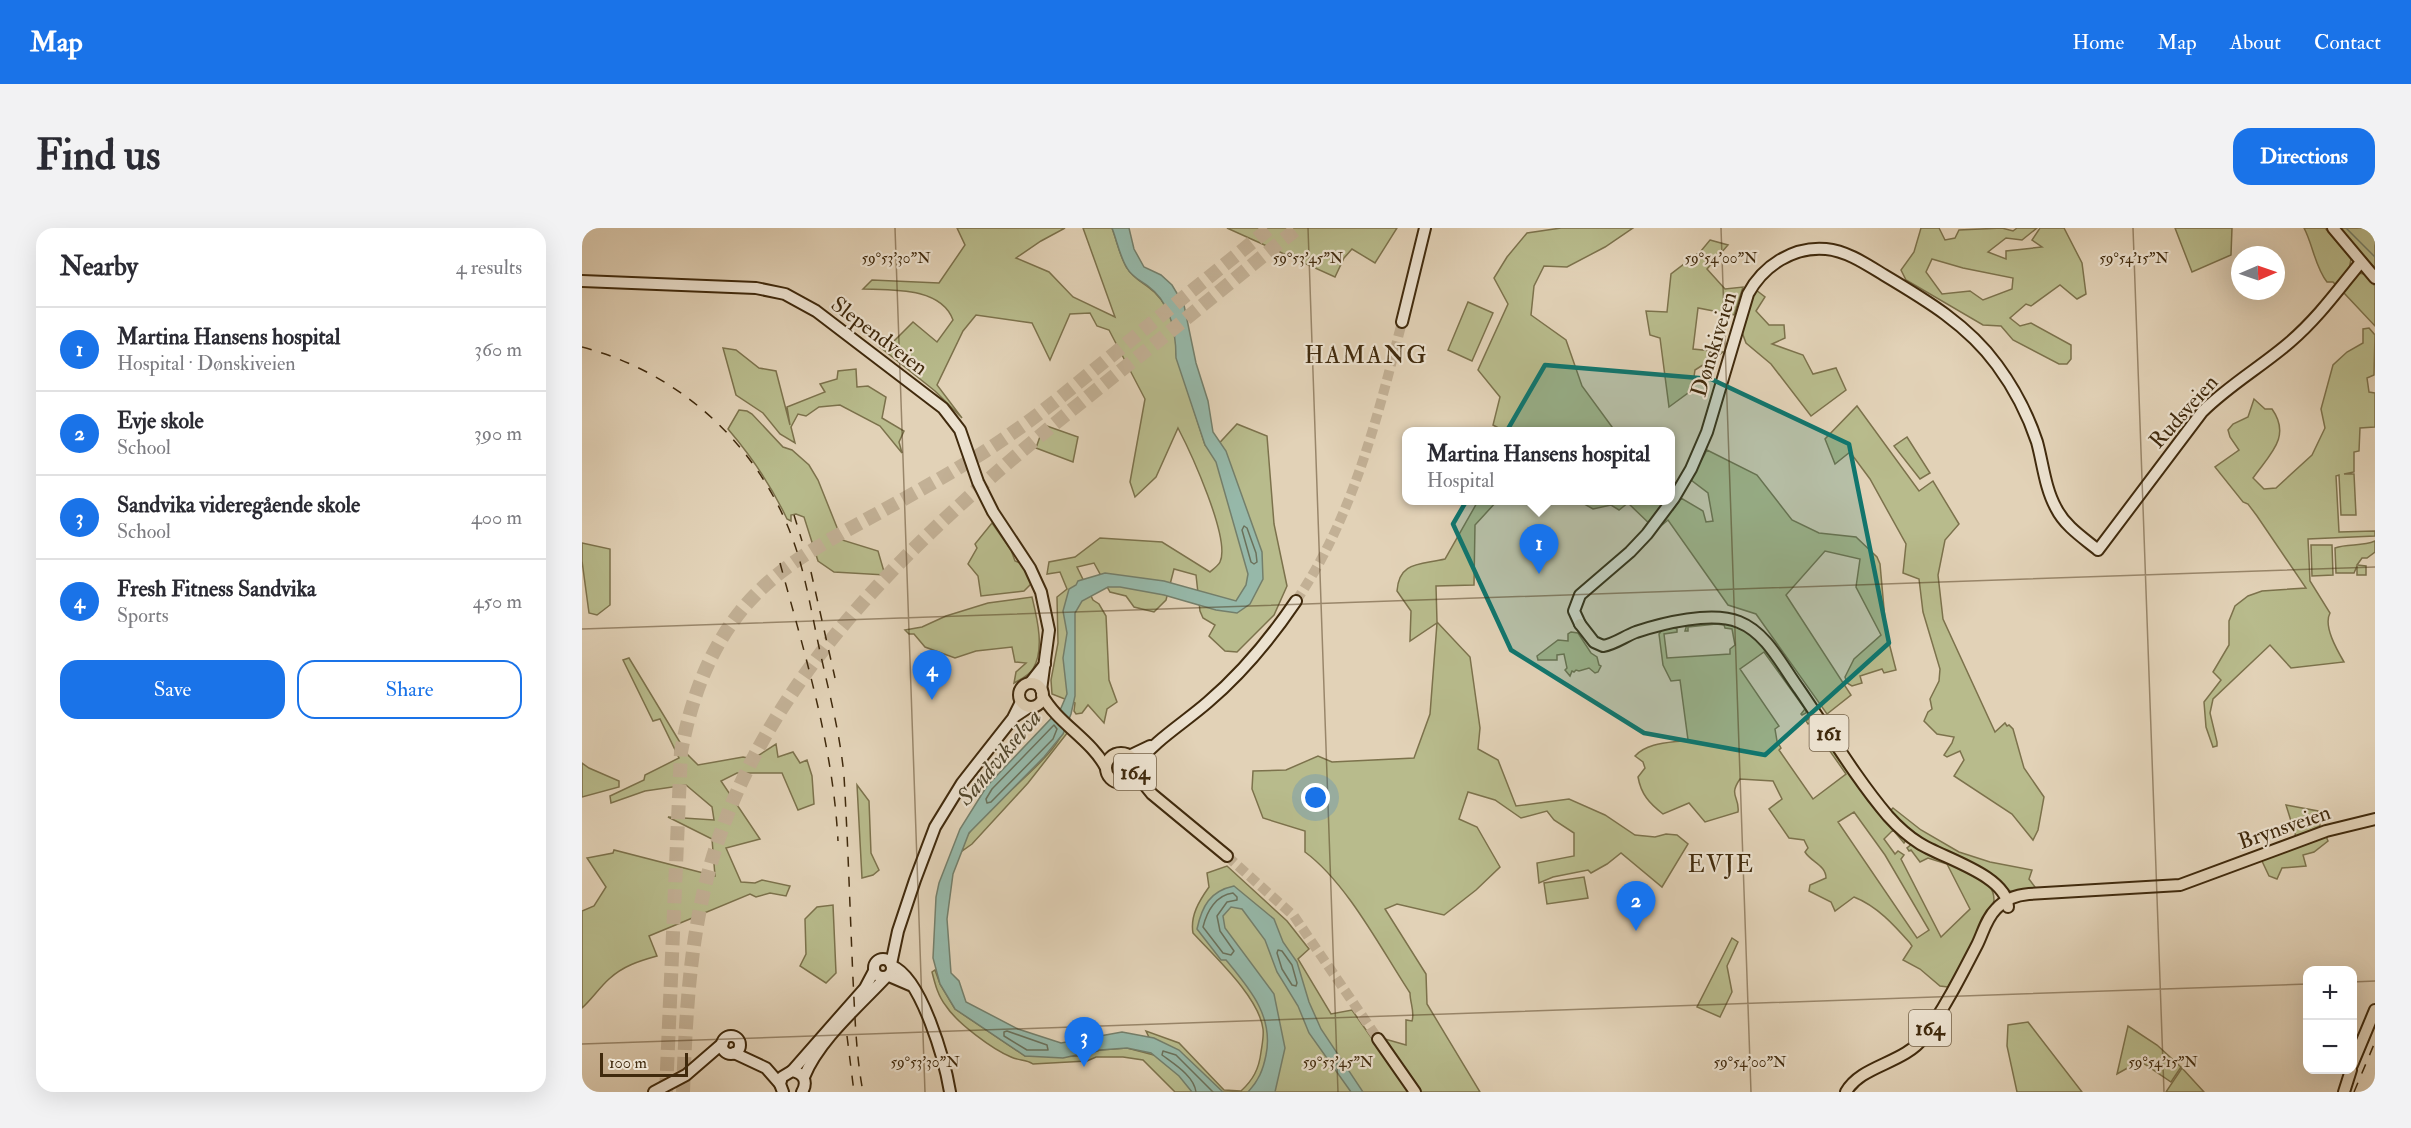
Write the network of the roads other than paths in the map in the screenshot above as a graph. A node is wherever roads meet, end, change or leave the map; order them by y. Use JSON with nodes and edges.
{"nodes":[{"id":1,"x":1425,"y":228,"type":"edge"},
{"id":2,"x":2333,"y":228,"type":"edge"},
{"id":3,"x":2361,"y":262,"type":"junction"},
{"id":4,"x":2375,"y":278,"type":"edge"},
{"id":5,"x":582,"y":281,"type":"edge"},
{"id":6,"x":1402,"y":322,"type":"tunnel mouth"},
{"id":7,"x":1675,"y":496,"type":"edge"},
{"id":8,"x":1669,"y":505,"type":"edge"},
{"id":9,"x":2098,"y":550,"type":"joint"},
{"id":10,"x":1296,"y":601,"type":"tunnel mouth"},
{"id":11,"x":1045,"y":664,"type":"junction"},
{"id":12,"x":1030,"y":683,"type":"junction"},
{"id":13,"x":1036,"y":702,"type":"junction"},
{"id":14,"x":1082,"y":738,"type":"junction"},
{"id":15,"x":1115,"y":755,"type":"junction"},
{"id":16,"x":1133,"y":765,"type":"junction"},
{"id":17,"x":1106,"y":768,"type":"junction"},
{"id":18,"x":1126,"y":782,"type":"junction"},
{"id":19,"x":1152,"y":794,"type":"junction"},
{"id":20,"x":2375,"y":819,"type":"edge"},
{"id":21,"x":1227,"y":856,"type":"tunnel mouth"},
{"id":22,"x":2006,"y":904,"type":"junction"},
{"id":23,"x":888,"y":968,"type":"junction"},
{"id":24,"x":2375,"y":1010,"type":"edge"},
{"id":25,"x":1378,"y":1039,"type":"tunnel mouth"},
{"id":26,"x":2357,"y":1053,"type":"edge"},
{"id":27,"x":766,"y":1068,"type":"junction"},
{"id":28,"x":790,"y":1072,"type":"junction"},
{"id":29,"x":2350,"y":1074,"type":"edge"},
{"id":30,"x":804,"y":1077,"type":"junction"},
{"id":31,"x":781,"y":1089,"type":"edge"},
{"id":32,"x":654,"y":1092,"type":"edge"},
{"id":33,"x":802,"y":1092,"type":"edge"},
{"id":34,"x":944,"y":1092,"type":"edge"},
{"id":35,"x":950,"y":1092,"type":"edge"},
{"id":36,"x":1415,"y":1092,"type":"edge"},
{"id":37,"x":1846,"y":1092,"type":"edge"},
{"id":38,"x":2344,"y":1092,"type":"edge"}],
"edges":[{"from":1,"to":6,"type":"main road"},
{"from":2,"to":3,"type":"main road"},
{"from":3,"to":4,"type":"main road"},
{"from":3,"to":9,"type":"main road","name":"Rudsveien"},
{"from":5,"to":11,"type":"main road","name":"Slependveien"},
{"from":7,"to":9,"type":"main road","name":"Dønskiveien","number":"161"},
{"from":8,"to":22,"type":"main road","name":"Dønskiveien","number":"161"},
{"from":10,"to":16,"type":"main road"},
{"from":11,"to":12,"type":"main road"},
{"from":11,"to":13,"type":"main road","name":"Slependveien"},
{"from":12,"to":13,"type":"main road","number":"164"},
{"from":12,"to":13,"type":"main road"},
{"from":13,"to":14,"type":"main road","number":"164"},
{"from":13,"to":23,"type":"main road","name":"Slependveien"},
{"from":14,"to":15,"type":"main road","number":"164"},
{"from":14,"to":17,"type":"main road","number":"164"},
{"from":15,"to":16,"type":"main road","number":"164"},
{"from":15,"to":17,"type":"main road","number":"164"},
{"from":16,"to":18,"type":"main road","number":"164"},
{"from":16,"to":19,"type":"main road","number":"164"},
{"from":17,"to":18,"type":"main road","number":"164"},
{"from":18,"to":19,"type":"main road","number":"164"},
{"from":19,"to":21,"type":"main road","number":"164"},
{"from":20,"to":22,"type":"main road","name":"Brynsveien","number":"164"},
{"from":22,"to":37,"type":"main road","name":"Brynsveien","number":"164"},
{"from":23,"to":28,"type":"main road"},
{"from":23,"to":30,"type":"main road"},
{"from":23,"to":34,"type":"main road"},
{"from":23,"to":35,"type":"main road"},
{"from":24,"to":26,"type":"main road"},
{"from":25,"to":36,"type":"main road"},
{"from":27,"to":28,"type":"main road"},
{"from":27,"to":31,"type":"main road"},
{"from":27,"to":32,"type":"main road"},
{"from":28,"to":30,"type":"main road"},
{"from":28,"to":31,"type":"main road"},
{"from":29,"to":38,"type":"main road"},
{"from":30,"to":33,"type":"main road"}]}
